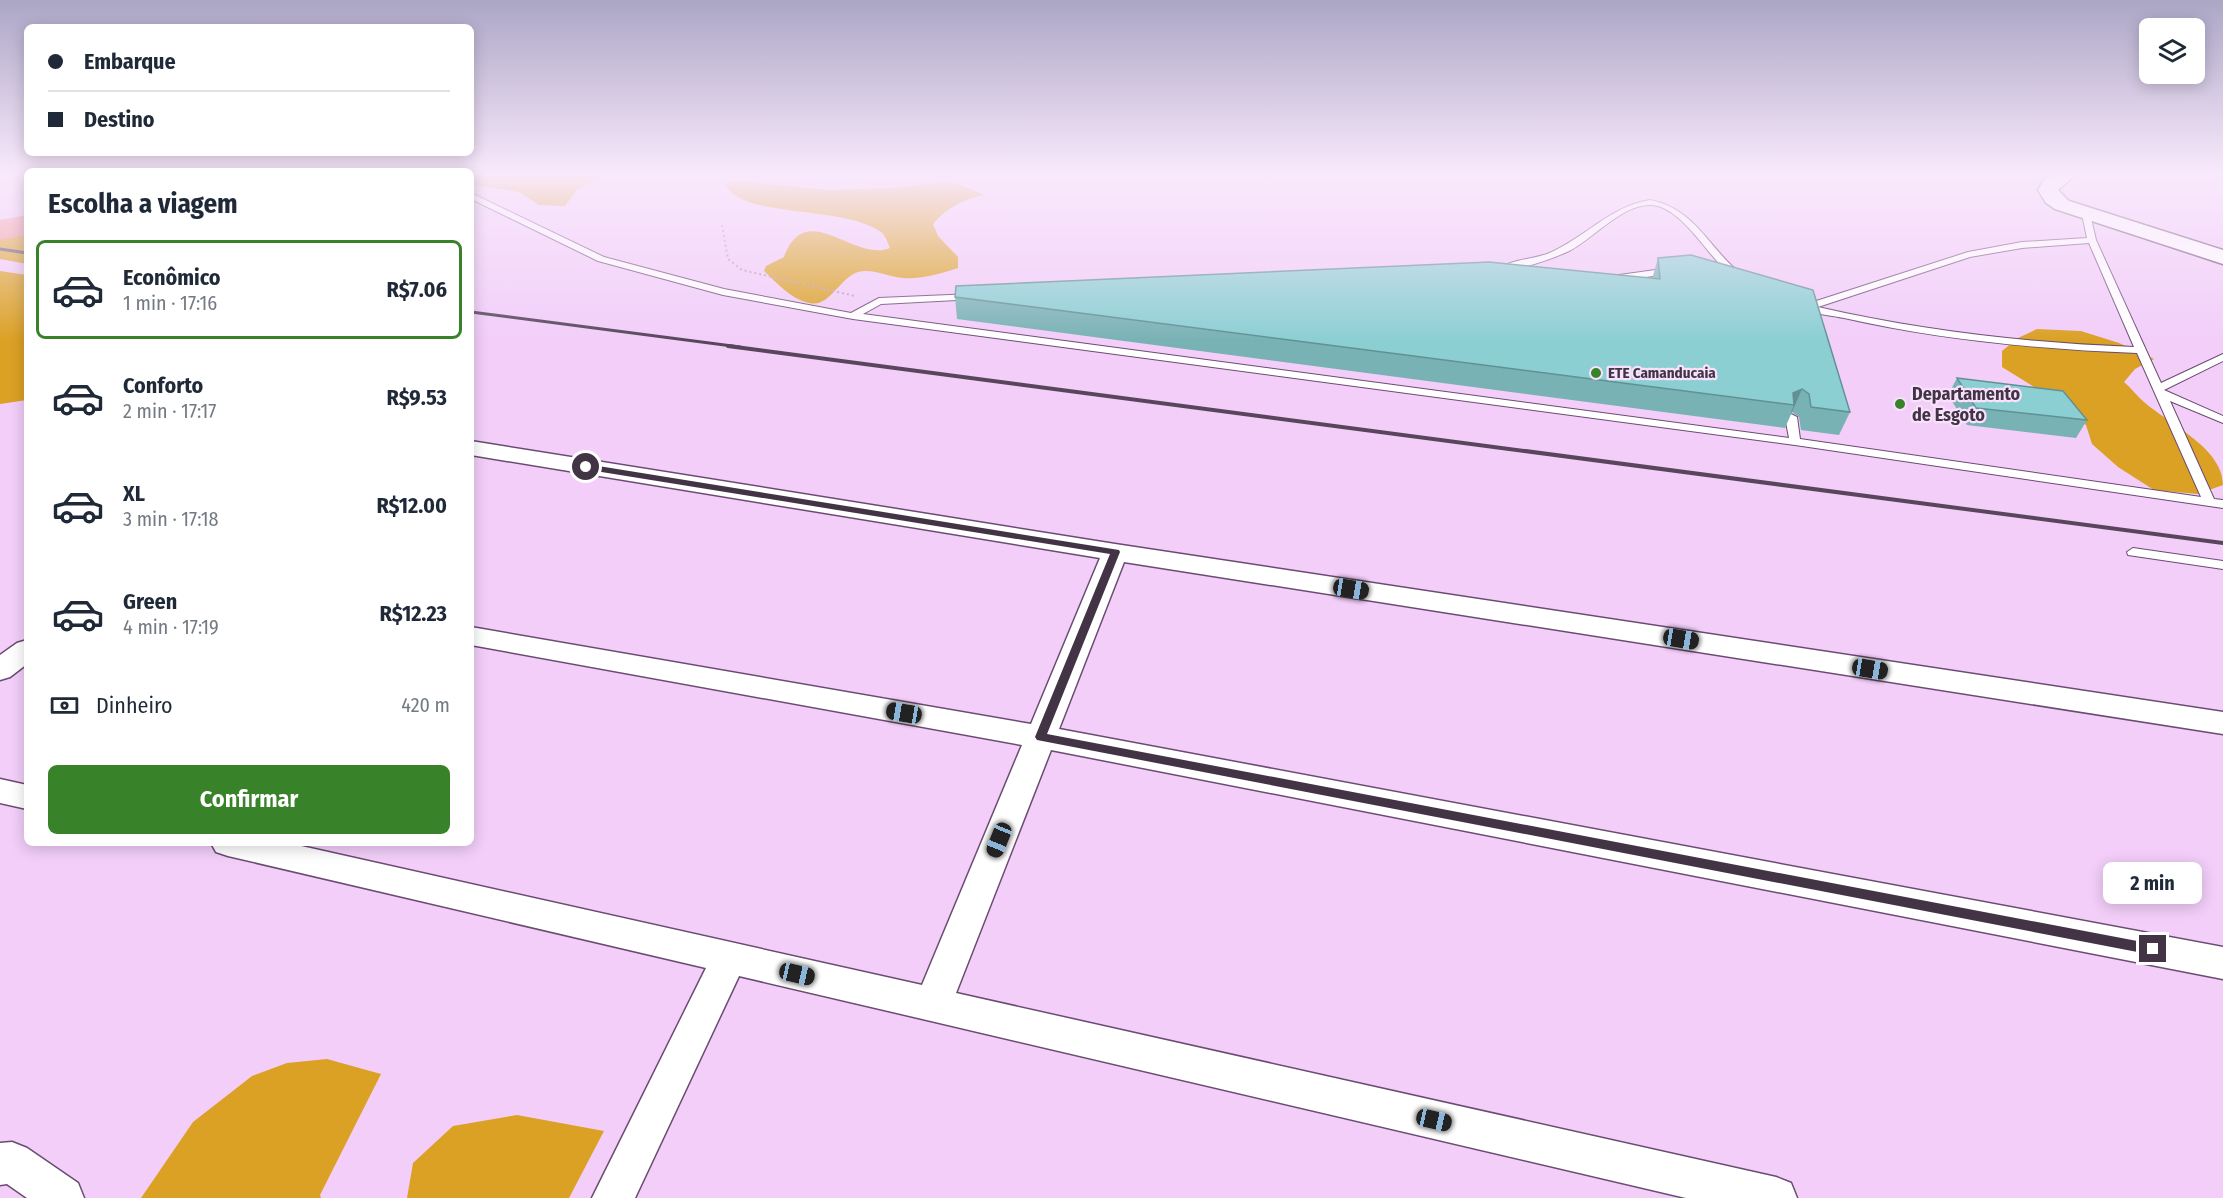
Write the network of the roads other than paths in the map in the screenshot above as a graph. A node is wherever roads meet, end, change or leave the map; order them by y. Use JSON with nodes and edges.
{"nodes":[{"id":1,"x":541,"y":230,"type":"edge"},
{"id":2,"x":1593,"y":230,"type":"edge"},
{"id":3,"x":1694,"y":230,"type":"edge"},
{"id":4,"x":2089,"y":230,"type":"edge"},
{"id":5,"x":2136,"y":230,"type":"edge"},
{"id":6,"x":2092,"y":240,"type":"junction"},
{"id":7,"x":2223,"y":257,"type":"edge"},
{"id":8,"x":1718,"y":268,"type":"edge"},
{"id":9,"x":1685,"y":269,"type":"edge"},
{"id":10,"x":1729,"y":269,"type":"junction"},
{"id":11,"x":1519,"y":278,"type":"edge"},
{"id":12,"x":1604,"y":280,"type":"edge"},
{"id":13,"x":1748,"y":283,"type":"edge"},
{"id":14,"x":982,"y":297,"type":"edge"},
{"id":15,"x":1785,"y":299,"type":"edge"},
{"id":16,"x":1808,"y":307,"type":"junction"},
{"id":17,"x":853,"y":316,"type":"junction"},
{"id":18,"x":2140,"y":350,"type":"junction"},
{"id":19,"x":2223,"y":357,"type":"edge"},
{"id":20,"x":2158,"y":391,"type":"junction"},
{"id":21,"x":1791,"y":417,"type":"edge"},
{"id":22,"x":2223,"y":420,"type":"edge"},
{"id":23,"x":1795,"y":442,"type":"junction"},
{"id":24,"x":474,"y":448,"type":"edge"},
{"id":25,"x":2210,"y":502,"type":"junction"},
{"id":26,"x":2223,"y":504,"type":"edge"},
{"id":27,"x":1116,"y":552,"type":"junction"},
{"id":28,"x":2133,"y":552,"type":"dead end"},
{"id":29,"x":2223,"y":565,"type":"edge"},
{"id":30,"x":474,"y":637,"type":"edge"},
{"id":31,"x":24,"y":652,"type":"edge"},
{"id":32,"x":0,"y":670,"type":"edge"},
{"id":33,"x":2223,"y":723,"type":"edge"},
{"id":34,"x":1041,"y":737,"type":"junction"},
{"id":35,"x":0,"y":791,"type":"edge"},
{"id":36,"x":24,"y":796,"type":"edge"},
{"id":37,"x":241,"y":846,"type":"edge"},
{"id":38,"x":730,"y":958,"type":"junction"},
{"id":39,"x":2223,"y":963,"type":"edge"},
{"id":40,"x":933,"y":1005,"type":"junction"},
{"id":41,"x":0,"y":1164,"type":"edge"},
{"id":42,"x":63,"y":1198,"type":"edge"},
{"id":43,"x":613,"y":1198,"type":"edge"},
{"id":44,"x":1776,"y":1198,"type":"edge"}],
"edges":[{"from":1,"to":17,"type":"lane"},
{"from":2,"to":11,"type":"lane"},
{"from":3,"to":10,"type":"lane"},
{"from":4,"to":6,"type":"lane"},
{"from":5,"to":7,"type":"street"},
{"from":6,"to":16,"type":"lane"},
{"from":6,"to":18,"type":"lane"},
{"from":8,"to":10,"type":"lane"},
{"from":9,"to":12,"type":"lane"},
{"from":10,"to":13,"type":"lane"},
{"from":14,"to":17,"type":"lane"},
{"from":15,"to":16,"type":"lane"},
{"from":16,"to":18,"type":"lane"},
{"from":17,"to":23,"type":"lane"},
{"from":18,"to":20,"type":"lane"},
{"from":19,"to":20,"type":"lane"},
{"from":20,"to":22,"type":"lane"},
{"from":20,"to":25,"type":"lane"},
{"from":21,"to":23,"type":"lane"},
{"from":23,"to":25,"type":"lane"},
{"from":24,"to":27,"type":"street"},
{"from":25,"to":26,"type":"lane"},
{"from":27,"to":33,"type":"street"},
{"from":27,"to":34,"type":"street"},
{"from":28,"to":29,"type":"lane"},
{"from":30,"to":34,"type":"street"},
{"from":31,"to":32,"type":"street"},
{"from":34,"to":39,"type":"street"},
{"from":34,"to":40,"type":"street"},
{"from":35,"to":36,"type":"street"},
{"from":37,"to":38,"type":"street"},
{"from":38,"to":40,"type":"street"},
{"from":38,"to":43,"type":"street"},
{"from":40,"to":44,"type":"street"},
{"from":41,"to":42,"type":"street"}]}
